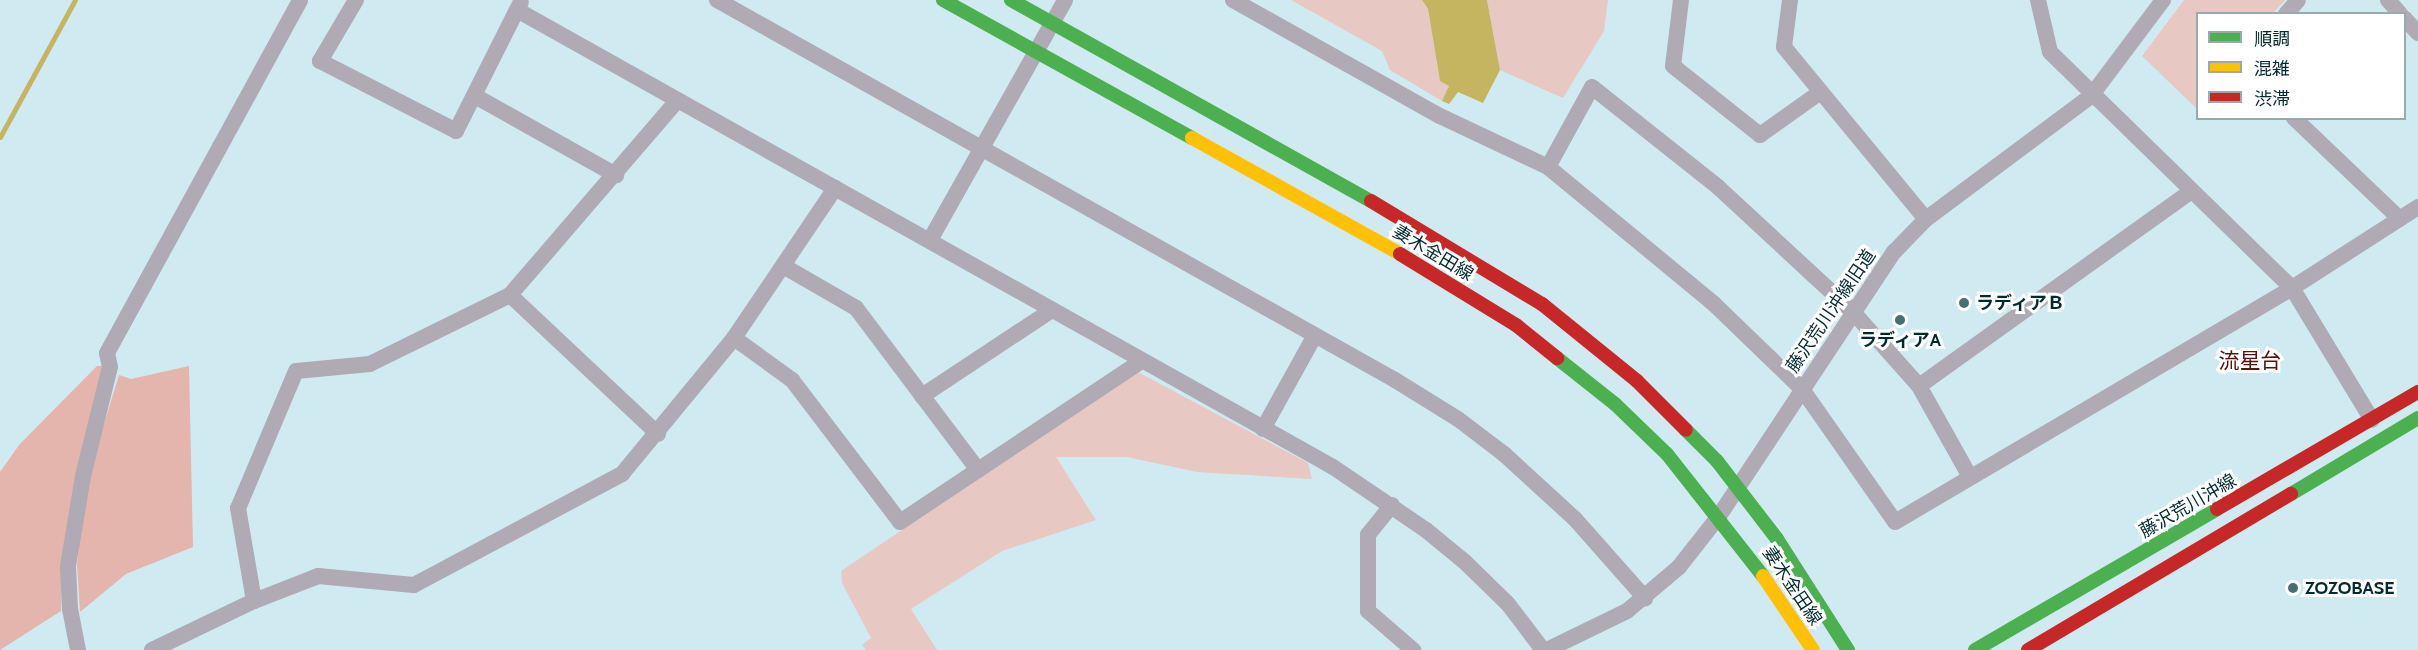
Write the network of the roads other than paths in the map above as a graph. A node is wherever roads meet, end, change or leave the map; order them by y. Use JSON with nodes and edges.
{"nodes":[{"id":1,"x":300,"y":0,"type":"edge"},
{"id":2,"x":356,"y":0,"type":"edge"},
{"id":3,"x":717,"y":0,"type":"edge"},
{"id":4,"x":943,"y":0,"type":"edge"},
{"id":5,"x":1011,"y":0,"type":"edge"},
{"id":6,"x":1065,"y":0,"type":"edge"},
{"id":7,"x":1233,"y":0,"type":"edge"},
{"id":8,"x":1681,"y":0,"type":"edge"},
{"id":9,"x":1790,"y":0,"type":"edge"},
{"id":10,"x":2038,"y":0,"type":"edge"},
{"id":11,"x":2163,"y":0,"type":"edge"},
{"id":12,"x":2298,"y":0,"type":"edge"},
{"id":13,"x":2388,"y":0,"type":"edge"},
{"id":14,"x":519,"y":5,"type":"edge"},
{"id":15,"x":2288,"y":12,"type":"edge"},
{"id":16,"x":2398,"y":12,"type":"edge"},
{"id":17,"x":2406,"y":20,"type":"edge"},
{"id":18,"x":1052,"y":23,"type":"junction"},
{"id":19,"x":2418,"y":33,"type":"edge"},
{"id":20,"x":1035,"y":52,"type":"junction"},
{"id":21,"x":1819,"y":93,"type":"junction"},
{"id":22,"x":475,"y":96,"type":"junction"},
{"id":23,"x":2091,"y":96,"type":"junction"},
{"id":24,"x":676,"y":102,"type":"junction"},
{"id":25,"x":2296,"y":120,"type":"edge"},
{"id":26,"x":982,"y":147,"type":"junction"},
{"id":27,"x":1548,"y":167,"type":"junction"},
{"id":28,"x":616,"y":175,"type":"junction"},
{"id":29,"x":835,"y":188,"type":"junction"},
{"id":30,"x":2190,"y":192,"type":"junction"},
{"id":31,"x":2418,"y":207,"type":"edge"},
{"id":32,"x":1926,"y":219,"type":"junction"},
{"id":33,"x":2400,"y":219,"type":"junction"},
{"id":34,"x":930,"y":240,"type":"junction"},
{"id":35,"x":785,"y":267,"type":"junction"},
{"id":36,"x":2292,"y":288,"type":"junction"},
{"id":37,"x":510,"y":295,"type":"junction"},
{"id":38,"x":1052,"y":310,"type":"junction"},
{"id":39,"x":1854,"y":313,"type":"junction"},
{"id":40,"x":1315,"y":335,"type":"junction"},
{"id":41,"x":734,"y":338,"type":"junction"},
{"id":42,"x":1141,"y":361,"type":"junction"},
{"id":43,"x":1919,"y":386,"type":"junction"},
{"id":44,"x":1802,"y":390,"type":"junction"},
{"id":45,"x":2418,"y":392,"type":"edge"},
{"id":46,"x":922,"y":396,"type":"junction"},
{"id":47,"x":2418,"y":418,"type":"edge"},
{"id":48,"x":2372,"y":420,"type":"junction"},
{"id":49,"x":1263,"y":429,"type":"junction"},
{"id":50,"x":658,"y":434,"type":"junction"},
{"id":51,"x":978,"y":470,"type":"junction"},
{"id":52,"x":1970,"y":477,"type":"junction"},
{"id":53,"x":1739,"y":487,"type":"junction"},
{"id":54,"x":1392,"y":505,"type":"junction"},
{"id":55,"x":1719,"y":516,"type":"junction"},
{"id":56,"x":1645,"y":598,"type":"junction"},
{"id":57,"x":254,"y":601,"type":"junction"},
{"id":58,"x":78,"y":650,"type":"edge"},
{"id":59,"x":152,"y":650,"type":"edge"},
{"id":60,"x":1413,"y":650,"type":"edge"},
{"id":61,"x":1545,"y":650,"type":"edge"},
{"id":62,"x":1813,"y":650,"type":"edge"},
{"id":63,"x":1848,"y":650,"type":"edge"},
{"id":64,"x":1975,"y":650,"type":"edge"},
{"id":65,"x":2028,"y":650,"type":"edge"}],
"edges":[{"from":1,"to":58,"type":"street"},
{"from":2,"to":22,"type":"street"},
{"from":3,"to":26,"type":"street"},
{"from":4,"to":20,"type":"street","name":"妻木金田線"},
{"from":5,"to":18,"type":"street","name":"妻木金田線"},
{"from":6,"to":18,"type":"street"},
{"from":7,"to":27,"type":"street"},
{"from":8,"to":21,"type":"street"},
{"from":9,"to":21,"type":"street"},
{"from":10,"to":23,"type":"street"},
{"from":11,"to":23,"type":"street","name":"藤沢荒川沖線旧道"},
{"from":12,"to":15,"type":"street"},
{"from":13,"to":16,"type":"street"},
{"from":14,"to":22,"type":"street"},
{"from":14,"to":24,"type":"street"},
{"from":17,"to":19,"type":"street"},
{"from":18,"to":20,"type":"street"},
{"from":18,"to":53,"type":"street","name":"妻木金田線"},
{"from":20,"to":26,"type":"street"},
{"from":20,"to":55,"type":"street","name":"妻木金田線"},
{"from":21,"to":32,"type":"street"},
{"from":22,"to":28,"type":"street"},
{"from":23,"to":30,"type":"street"},
{"from":23,"to":32,"type":"street","name":"藤沢荒川沖線旧道"},
{"from":24,"to":28,"type":"street"},
{"from":24,"to":29,"type":"street"},
{"from":25,"to":33,"type":"street"},
{"from":26,"to":34,"type":"street"},
{"from":26,"to":40,"type":"street"},
{"from":27,"to":39,"type":"street"},
{"from":27,"to":44,"type":"street"},
{"from":28,"to":37,"type":"street"},
{"from":29,"to":34,"type":"street"},
{"from":29,"to":35,"type":"street"},
{"from":30,"to":36,"type":"street"},
{"from":30,"to":43,"type":"street"},
{"from":31,"to":33,"type":"street"},
{"from":32,"to":39,"type":"street","name":"藤沢荒川沖線旧道"},
{"from":33,"to":36,"type":"street"},
{"from":34,"to":38,"type":"street"},
{"from":35,"to":41,"type":"street"},
{"from":35,"to":46,"type":"street"},
{"from":36,"to":48,"type":"street"},
{"from":36,"to":52,"type":"street"},
{"from":37,"to":50,"type":"street"},
{"from":37,"to":57,"type":"street"},
{"from":38,"to":42,"type":"street"},
{"from":38,"to":46,"type":"street"},
{"from":39,"to":43,"type":"street"},
{"from":39,"to":44,"type":"street","name":"藤沢荒川沖線旧道"},
{"from":40,"to":49,"type":"street"},
{"from":40,"to":56,"type":"street"},
{"from":41,"to":50,"type":"street"},
{"from":41,"to":51,"type":"street"},
{"from":42,"to":49,"type":"street"},
{"from":42,"to":51,"type":"street"},
{"from":43,"to":52,"type":"street"},
{"from":44,"to":52,"type":"street"},
{"from":44,"to":53,"type":"street","name":"藤沢荒川沖線旧道"},
{"from":45,"to":48,"type":"street","name":"藤沢荒川沖線"},
{"from":46,"to":51,"type":"street"},
{"from":47,"to":65,"type":"street"},
{"from":48,"to":64,"type":"street","name":"藤沢荒川沖線"},
{"from":49,"to":54,"type":"street"},
{"from":50,"to":57,"type":"street"},
{"from":53,"to":55,"type":"street","name":"藤沢荒川沖線旧道"},
{"from":53,"to":63,"type":"street","name":"妻木金田線"},
{"from":54,"to":60,"type":"street"},
{"from":54,"to":61,"type":"street"},
{"from":55,"to":56,"type":"street","name":"藤沢荒川沖線旧道"},
{"from":55,"to":62,"type":"street","name":"妻木金田線"},
{"from":56,"to":61,"type":"street","name":"藤沢荒川沖線旧道"},
{"from":57,"to":59,"type":"street"}]}
